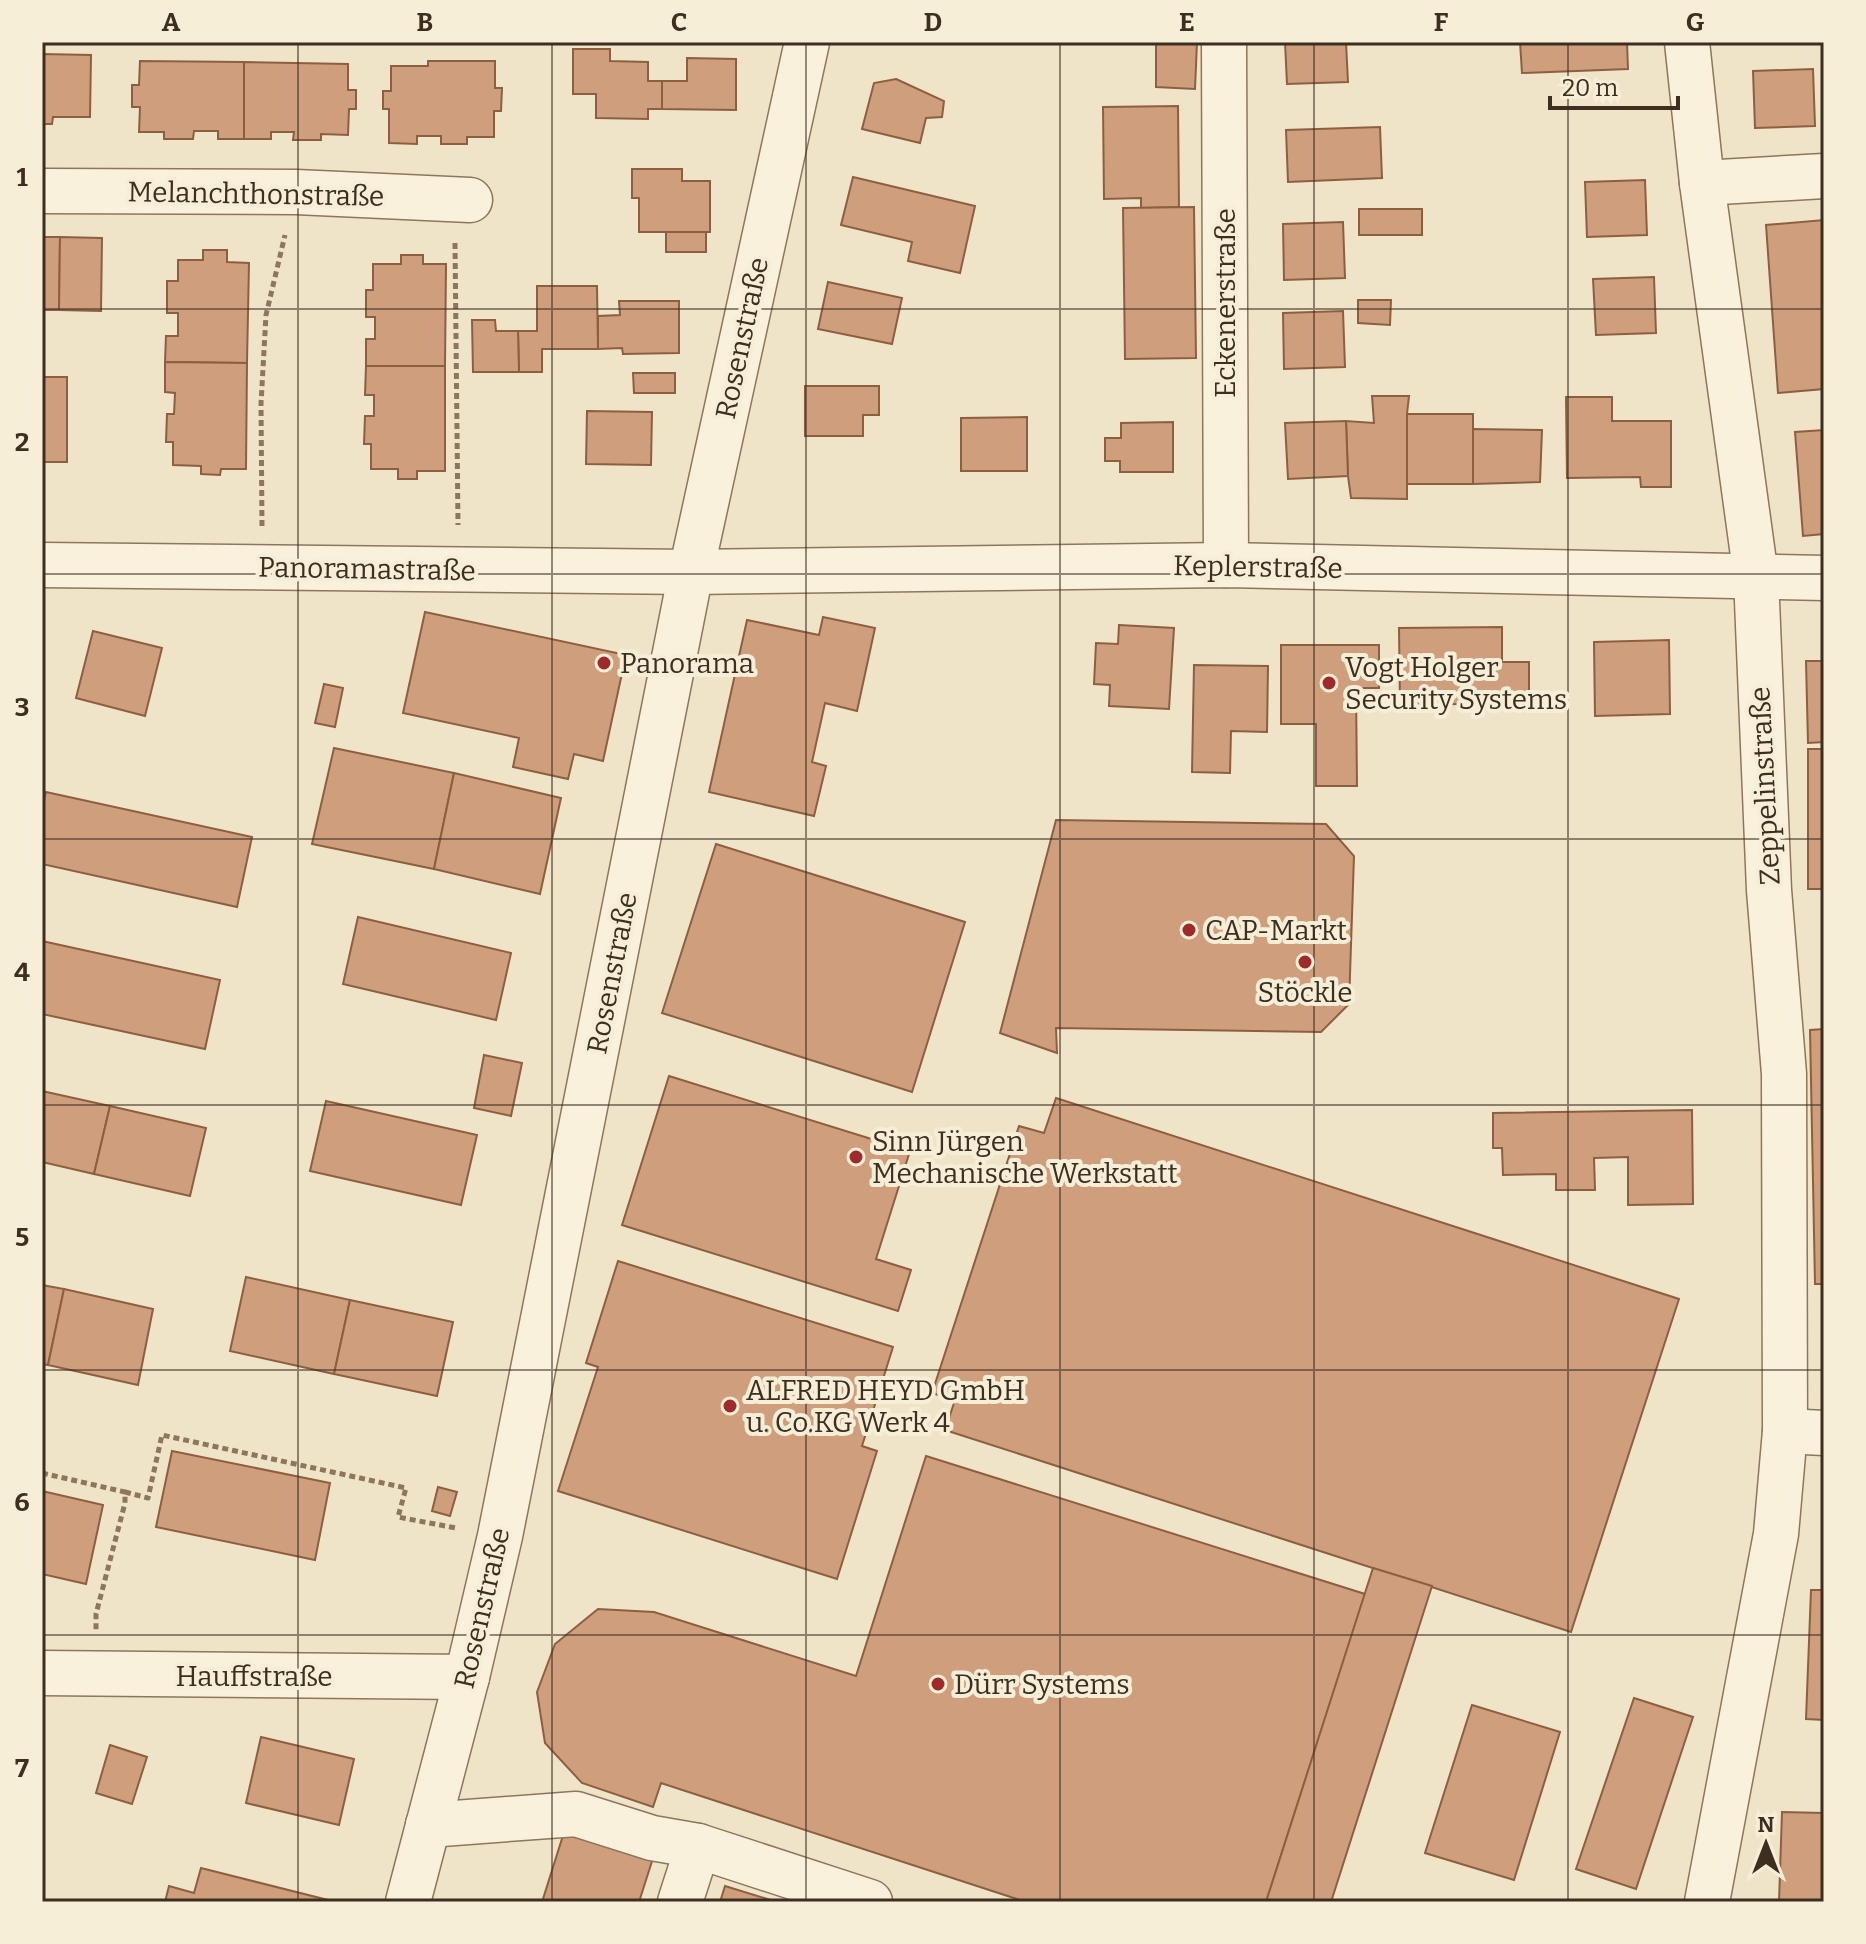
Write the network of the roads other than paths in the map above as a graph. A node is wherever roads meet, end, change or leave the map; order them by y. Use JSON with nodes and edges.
{"nodes":[{"id":1,"x":807,"y":42,"type":"edge"},
{"id":2,"x":1224,"y":42,"type":"edge"},
{"id":3,"x":1687,"y":42,"type":"edge"},
{"id":4,"x":1824,"y":176,"type":"edge"},
{"id":5,"x":1702,"y":183,"type":"junction"},
{"id":6,"x":42,"y":191,"type":"edge"},
{"id":7,"x":462,"y":200,"type":"road end"},
{"id":8,"x":42,"y":565,"type":"edge"},
{"id":9,"x":1226,"y":565,"type":"junction"},
{"id":10,"x":691,"y":572,"type":"junction"},
{"id":11,"x":1756,"y":577,"type":"junction"},
{"id":12,"x":1824,"y":578,"type":"edge"},
{"id":13,"x":1804,"y":1432,"type":"edge"},
{"id":14,"x":42,"y":1673,"type":"edge"},
{"id":15,"x":467,"y":1677,"type":"junction"},
{"id":16,"x":428,"y":1825,"type":"junction"},
{"id":17,"x":698,"y":1846,"type":"junction"},
{"id":18,"x":408,"y":1902,"type":"edge"},
{"id":19,"x":680,"y":1902,"type":"edge"},
{"id":20,"x":870,"y":1902,"type":"edge"},
{"id":21,"x":1707,"y":1902,"type":"edge"}],
"edges":[{"from":1,"to":10,"type":"street","name":"Rosenstraße"},
{"from":2,"to":9,"type":"street","name":"Eckenerstraße"},
{"from":3,"to":5,"type":"street","name":"Zeppelinstraße"},
{"from":4,"to":5,"type":"street"},
{"from":5,"to":11,"type":"street","name":"Zeppelinstraße"},
{"from":6,"to":7,"type":"street","name":"Melanchthonstraße"},
{"from":8,"to":10,"type":"street","name":"Panoramastraße"},
{"from":9,"to":10,"type":"street","name":"Keplerstraße"},
{"from":9,"to":11,"type":"street","name":"Keplerstraße"},
{"from":10,"to":15,"type":"street","name":"Rosenstraße"},
{"from":11,"to":12,"type":"street","name":"Keplerstraße"},
{"from":11,"to":13,"type":"street","name":"Zeppelinstraße"},
{"from":13,"to":21,"type":"street","name":"Zeppelinstraße"},
{"from":14,"to":15,"type":"street","name":"Hauffstraße"},
{"from":15,"to":16,"type":"street","name":"Rosenstraße"},
{"from":16,"to":17,"type":"street"},
{"from":16,"to":18,"type":"street","name":"Rosenstraße"},
{"from":17,"to":19,"type":"street"},
{"from":17,"to":20,"type":"street"}]}
